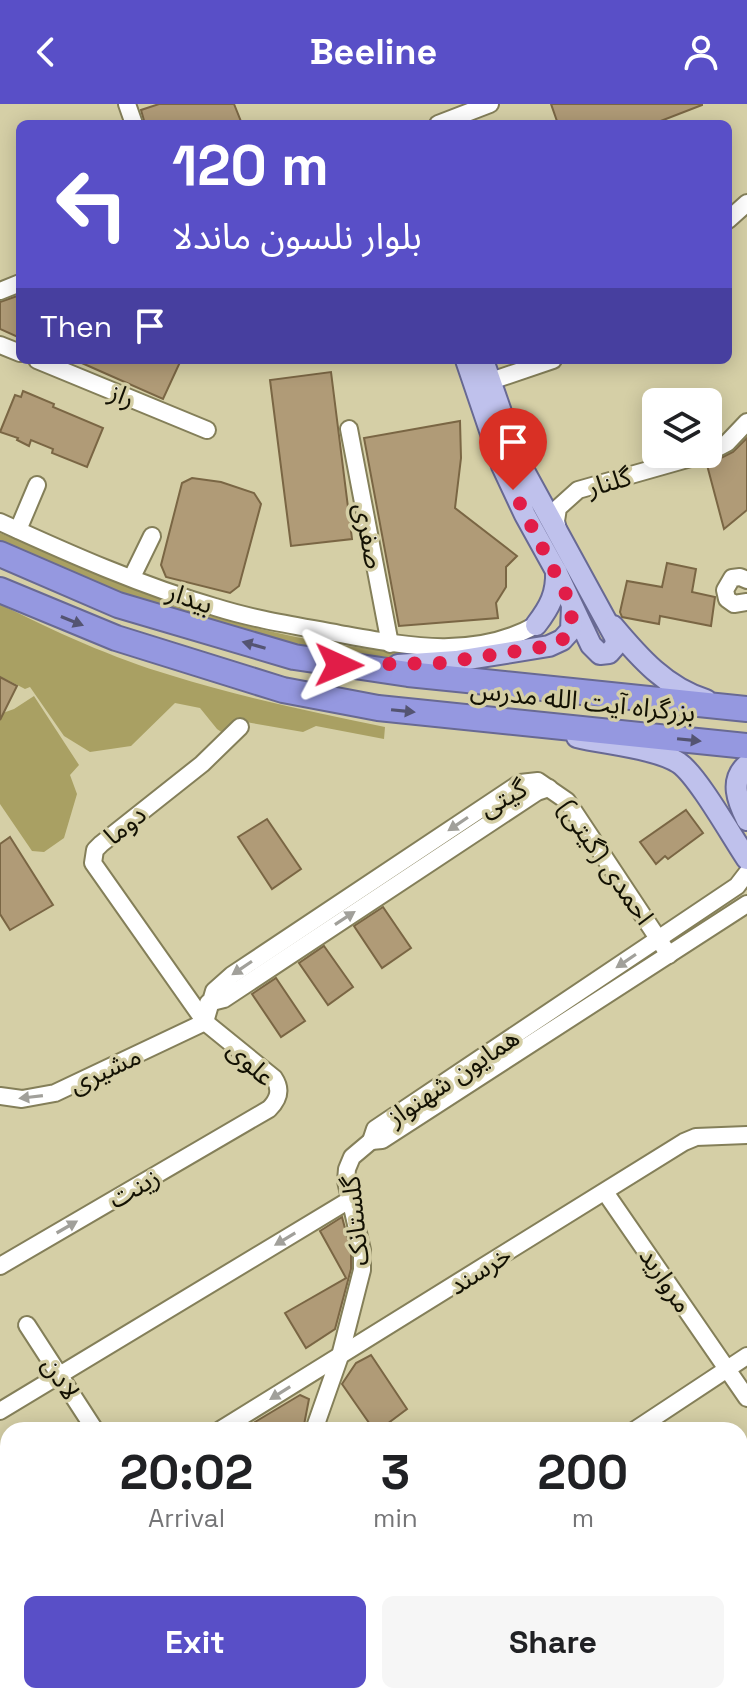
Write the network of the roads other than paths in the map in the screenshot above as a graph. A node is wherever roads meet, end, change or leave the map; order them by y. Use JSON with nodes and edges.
{"nodes":[{"id":1,"x":490,"y":104,"type":"edge"},
{"id":2,"x":448,"y":120,"type":"edge"},
{"id":3,"x":747,"y":203,"type":"edge"},
{"id":4,"x":732,"y":216,"type":"edge"},
{"id":5,"x":47,"y":364,"type":"edge"},
{"id":6,"x":469,"y":364,"type":"edge"},
{"id":7,"x":483,"y":364,"type":"edge"},
{"id":8,"x":541,"y":364,"type":"edge"},
{"id":9,"x":483,"y":384,"type":"junction"},
{"id":10,"x":747,"y":422,"type":"edge"},
{"id":11,"x":349,"y":429,"type":"dead end"},
{"id":12,"x":207,"y":430,"type":"dead end"},
{"id":13,"x":722,"y":446,"type":"edge"},
{"id":14,"x":657,"y":468,"type":"edge"},
{"id":15,"x":37,"y":485,"type":"dead end"},
{"id":16,"x":0,"y":522,"type":"edge"},
{"id":17,"x":18,"y":530,"type":"junction"},
{"id":18,"x":0,"y":531,"type":"edge"},
{"id":19,"x":152,"y":536,"type":"dead end"},
{"id":20,"x":564,"y":547,"type":"junction"},
{"id":21,"x":0,"y":554,"type":"edge"},
{"id":22,"x":556,"y":571,"type":"junction"},
{"id":23,"x":745,"y":575,"type":"edge"},
{"id":24,"x":132,"y":577,"type":"junction"},
{"id":25,"x":0,"y":590,"type":"edge"},
{"id":26,"x":747,"y":602,"type":"edge"},
{"id":27,"x":572,"y":606,"type":"junction"},
{"id":28,"x":599,"y":608,"type":"junction"},
{"id":29,"x":536,"y":625,"type":"junction"},
{"id":30,"x":390,"y":644,"type":"junction"},
{"id":31,"x":543,"y":647,"type":"junction"},
{"id":32,"x":339,"y":665,"type":"junction"},
{"id":33,"x":740,"y":709,"type":"edge"},
{"id":34,"x":240,"y":727,"type":"dead end"},
{"id":35,"x":549,"y":727,"type":"junction"},
{"id":36,"x":747,"y":746,"type":"edge"},
{"id":37,"x":747,"y":765,"type":"edge"},
{"id":38,"x":549,"y":788,"type":"joint"},
{"id":39,"x":736,"y":789,"type":"junction"},
{"id":40,"x":712,"y":808,"type":"junction"},
{"id":41,"x":747,"y":820,"type":"edge"},
{"id":42,"x":747,"y":859,"type":"edge"},
{"id":43,"x":747,"y":873,"type":"edge"},
{"id":44,"x":747,"y":904,"type":"edge"},
{"id":45,"x":660,"y":938,"type":"junction"},
{"id":46,"x":669,"y":955,"type":"junction"},
{"id":47,"x":205,"y":1022,"type":"junction"},
{"id":48,"x":0,"y":1096,"type":"edge"},
{"id":49,"x":269,"y":1109,"type":"joint"},
{"id":50,"x":747,"y":1135,"type":"edge"},
{"id":51,"x":376,"y":1137,"type":"junction"},
{"id":52,"x":605,"y":1192,"type":"junction"},
{"id":53,"x":351,"y":1199,"type":"junction"},
{"id":54,"x":0,"y":1266,"type":"edge"},
{"id":55,"x":27,"y":1325,"type":"dead end"},
{"id":56,"x":340,"y":1356,"type":"junction"},
{"id":57,"x":747,"y":1356,"type":"edge"},
{"id":58,"x":727,"y":1369,"type":"junction"},
{"id":59,"x":59,"y":1376,"type":"junction"},
{"id":60,"x":747,"y":1398,"type":"edge"},
{"id":61,"x":0,"y":1411,"type":"edge"},
{"id":62,"x":90,"y":1422,"type":"edge"},
{"id":63,"x":233,"y":1422,"type":"edge"},
{"id":64,"x":317,"y":1422,"type":"edge"},
{"id":65,"x":647,"y":1422,"type":"edge"}],
"edges":[{"from":1,"to":2,"type":"street"},
{"from":3,"to":4,"type":"street"},
{"from":5,"to":12,"type":"street","name":"راز"},
{"from":6,"to":9,"type":"main road"},
{"from":7,"to":9,"type":"main road"},
{"from":8,"to":9,"type":"street"},
{"from":9,"to":20,"type":"main road"},
{"from":9,"to":22,"type":"main road"},
{"from":10,"to":13,"type":"street","name":"گلنار"},
{"from":11,"to":30,"type":"street","name":"صفری"},
{"from":14,"to":20,"type":"street","name":"گلنار"},
{"from":15,"to":17,"type":"street"},
{"from":16,"to":17,"type":"street","name":"بیدار"},
{"from":17,"to":24,"type":"street","name":"بیدار"},
{"from":18,"to":30,"type":"street","name":"بیدار"},
{"from":19,"to":24,"type":"street"},
{"from":20,"to":28,"type":"main road"},
{"from":32,"to":21,"type":"highway","name":"بزرگراه آیت الله مدرس","one_way":true},
{"from":22,"to":27,"type":"main road"},
{"from":22,"to":29,"type":"main road"},
{"from":23,"to":26,"type":"street"},
{"from":24,"to":30,"type":"street","name":"بیدار"},
{"from":25,"to":35,"type":"highway","name":"بزرگراه آیت الله مدرس","one_way":true},
{"from":27,"to":28,"type":"main road"},
{"from":27,"to":31,"type":"main road"},
{"from":28,"to":33,"type":"main road"},
{"from":29,"to":30,"type":"street","name":"بیدار"},
{"from":29,"to":31,"type":"main road"},
{"from":31,"to":32,"type":"main road"},
{"from":32,"to":33,"type":"highway","name":"بزرگراه آیت الله مدرس"},
{"from":34,"to":47,"type":"street","name":"دوما"},
{"from":35,"to":36,"type":"highway","name":"بزرگراه آیت الله مدرس","one_way":true},
{"from":35,"to":40,"type":"main road"},
{"from":37,"to":39,"type":"main road"},
{"from":38,"to":45,"type":"street","name":"احمدی (گیتی)"},
{"from":38,"to":47,"type":"street","name":"گیتی"},
{"from":39,"to":40,"type":"main road"},
{"from":39,"to":41,"type":"main road"},
{"from":40,"to":42,"type":"main road"},
{"from":43,"to":45,"type":"street","name":"همایون شهنواز"},
{"from":44,"to":46,"type":"street","name":"همایون شهنواز"},
{"from":45,"to":46,"type":"street"},
{"from":45,"to":51,"type":"street","name":"همایون شهنواز","one_way":true},
{"from":46,"to":51,"type":"street","name":"همایون شهنواز"},
{"from":47,"to":48,"type":"street","name":"مشیری","one_way":true},
{"from":47,"to":49,"type":"street","name":"علوی"},
{"from":54,"to":49,"type":"street","name":"زینت","one_way":true},
{"from":50,"to":52,"type":"street","name":"خرسند"},
{"from":51,"to":53,"type":"street","name":"گلستانک"},
{"from":52,"to":56,"type":"street","name":"خرسند"},
{"from":52,"to":58,"type":"street","name":"مروارید"},
{"from":53,"to":56,"type":"street","name":"گلستانک"},
{"from":53,"to":59,"type":"street","one_way":true},
{"from":55,"to":59,"type":"street","name":"لادن"},
{"from":56,"to":63,"type":"street","name":"خرسند","one_way":true},
{"from":56,"to":64,"type":"street","name":"گلستانک"},
{"from":57,"to":58,"type":"street"},
{"from":58,"to":60,"type":"street","name":"مروارید"},
{"from":58,"to":65,"type":"street"},
{"from":59,"to":61,"type":"street"},
{"from":59,"to":62,"type":"street","name":"لادن"}]}
